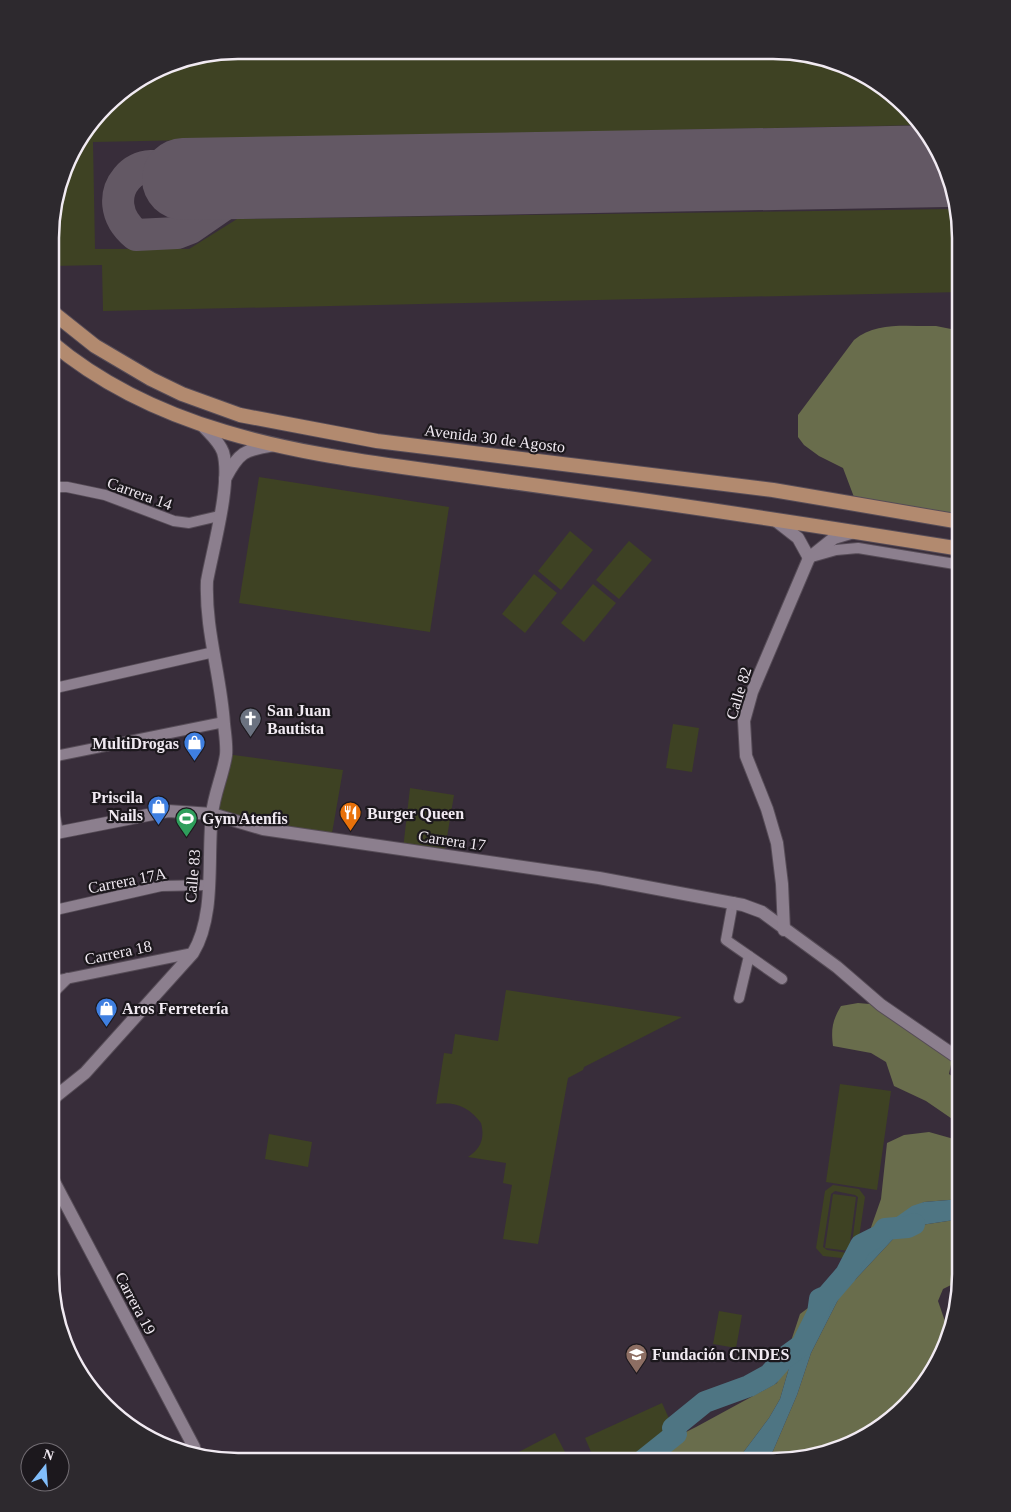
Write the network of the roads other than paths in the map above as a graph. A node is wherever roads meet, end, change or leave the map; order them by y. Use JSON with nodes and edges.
{"nodes":[{"id":1,"x":59,"y":317,"type":"edge"},
{"id":2,"x":59,"y":348,"type":"edge"},
{"id":3,"x":202,"y":425,"type":"junction"},
{"id":4,"x":274,"y":446,"type":"junction"},
{"id":5,"x":225,"y":479,"type":"junction"},
{"id":6,"x":59,"y":488,"type":"edge"},
{"id":7,"x":219,"y":516,"type":"junction"},
{"id":8,"x":770,"y":517,"type":"junction"},
{"id":9,"x":952,"y":520,"type":"edge"},
{"id":10,"x":855,"y":532,"type":"junction"},
{"id":11,"x":952,"y":548,"type":"edge"},
{"id":12,"x":809,"y":558,"type":"junction"},
{"id":13,"x":952,"y":564,"type":"edge"},
{"id":14,"x":214,"y":652,"type":"junction"},
{"id":15,"x":59,"y":688,"type":"edge"},
{"id":16,"x":224,"y":722,"type":"junction"},
{"id":17,"x":59,"y":755,"type":"edge"},
{"id":18,"x":212,"y":814,"type":"junction"},
{"id":19,"x":59,"y":832,"type":"edge"},
{"id":20,"x":210,"y":885,"type":"junction"},
{"id":21,"x":733,"y":902,"type":"junction"},
{"id":22,"x":59,"y":909,"type":"edge"},
{"id":23,"x":784,"y":930,"type":"junction"},
{"id":24,"x":192,"y":952,"type":"junction"},
{"id":25,"x":749,"y":956,"type":"junction"},
{"id":26,"x":68,"y":978,"type":"junction"},
{"id":27,"x":59,"y":980,"type":"edge"},
{"id":28,"x":782,"y":980,"type":"dead end"},
{"id":29,"x":59,"y":987,"type":"edge"},
{"id":30,"x":739,"y":998,"type":"dead end"},
{"id":31,"x":952,"y":1054,"type":"edge"},
{"id":32,"x":59,"y":1094,"type":"edge"},
{"id":33,"x":59,"y":1191,"type":"edge"},
{"id":34,"x":193,"y":1448,"type":"edge"}],
"edges":[{"from":1,"to":9,"type":"main road","name":"Avenida 30 de Agosto"},
{"from":2,"to":3,"type":"main road"},
{"from":3,"to":4,"type":"main road"},
{"from":3,"to":5,"type":"street","name":"Calle 83"},
{"from":4,"to":5,"type":"street","name":"Calle 83"},
{"from":4,"to":8,"type":"main road"},
{"from":5,"to":7,"type":"street","name":"Calle 83"},
{"from":6,"to":7,"type":"street","name":"Carrera 14"},
{"from":7,"to":14,"type":"street","name":"Calle 83"},
{"from":8,"to":10,"type":"main road"},
{"from":8,"to":12,"type":"street"},
{"from":10,"to":11,"type":"main road"},
{"from":10,"to":12,"type":"street","name":"Calle 82"},
{"from":12,"to":13,"type":"street"},
{"from":12,"to":23,"type":"street","name":"Calle 82"},
{"from":14,"to":15,"type":"street"},
{"from":14,"to":16,"type":"street","name":"Calle 83"},
{"from":16,"to":17,"type":"street"},
{"from":16,"to":18,"type":"street","name":"Calle 83"},
{"from":18,"to":19,"type":"street","name":"Carrera 17"},
{"from":18,"to":20,"type":"street","name":"Calle 83"},
{"from":18,"to":21,"type":"street","name":"Carrera 17"},
{"from":20,"to":22,"type":"street","name":"Carrera 17A"},
{"from":20,"to":24,"type":"street","name":"Calle 83"},
{"from":21,"to":23,"type":"street","name":"Carrera 17"},
{"from":21,"to":25,"type":"street"},
{"from":23,"to":31,"type":"street","name":"Carrera 17"},
{"from":24,"to":26,"type":"street","name":"Carrera 18"},
{"from":24,"to":32,"type":"street","name":"Calle 83"},
{"from":25,"to":28,"type":"street"},
{"from":25,"to":30,"type":"street"},
{"from":26,"to":27,"type":"street","name":"Carrera 18"},
{"from":26,"to":29,"type":"street"},
{"from":33,"to":34,"type":"street","name":"Carrera 19"}]}
